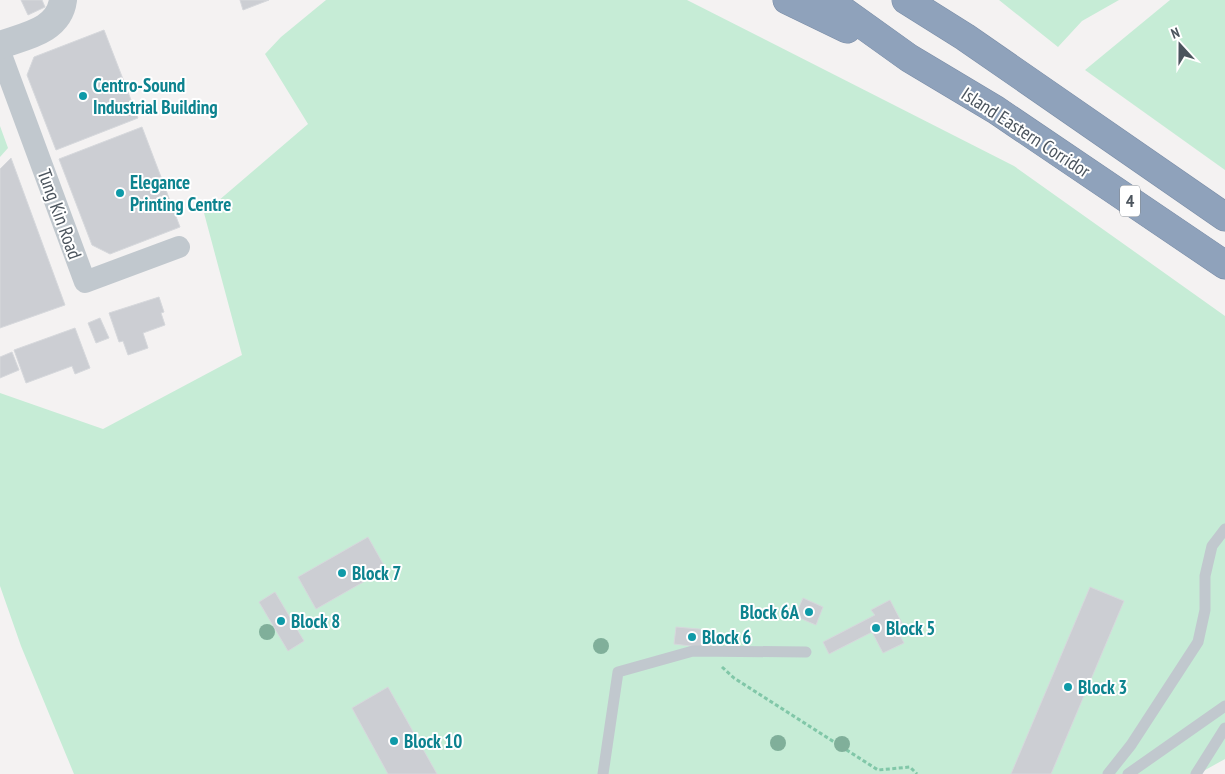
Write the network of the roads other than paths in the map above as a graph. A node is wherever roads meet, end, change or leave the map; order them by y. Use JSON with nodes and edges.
{"nodes":[{"id":1,"x":62,"y":0,"type":"edge"},
{"id":2,"x":787,"y":0,"type":"edge"},
{"id":3,"x":828,"y":0,"type":"edge"},
{"id":4,"x":906,"y":0,"type":"edge"},
{"id":5,"x":920,"y":0,"type":"edge"},
{"id":6,"x":965,"y":37,"type":"junction"},
{"id":7,"x":0,"y":45,"type":"edge"},
{"id":8,"x":0,"y":52,"type":"edge"},
{"id":9,"x":910,"y":58,"type":"junction"},
{"id":10,"x":1225,"y":217,"type":"edge"},
{"id":11,"x":179,"y":248,"type":"dead end"},
{"id":12,"x":1225,"y":264,"type":"edge"},
{"id":13,"x":1225,"y":529,"type":"edge"},
{"id":14,"x":806,"y":652,"type":"dead end"},
{"id":15,"x":1225,"y":706,"type":"edge"},
{"id":16,"x":1225,"y":728,"type":"edge"},
{"id":17,"x":603,"y":774,"type":"edge"},
{"id":18,"x":1108,"y":774,"type":"edge"},
{"id":19,"x":1128,"y":774,"type":"edge"},
{"id":20,"x":1196,"y":774,"type":"edge"}],
"edges":[{"from":1,"to":7,"type":"street"},
{"from":2,"to":9,"type":"highway"},
{"from":3,"to":9,"type":"highway","name":"Island Eastern Corridor","number":"4"},
{"from":4,"to":6,"type":"highway","number":"4"},
{"from":5,"to":6,"type":"highway"},
{"from":6,"to":10,"type":"highway","number":"4"},
{"from":8,"to":11,"type":"street","name":"Tung Kin Road"},
{"from":9,"to":12,"type":"highway","name":"Island Eastern Corridor","number":"4"},
{"from":13,"to":18,"type":"lane"},
{"from":14,"to":17,"type":"lane"},
{"from":15,"to":19,"type":"lane"},
{"from":16,"to":20,"type":"lane"}]}
